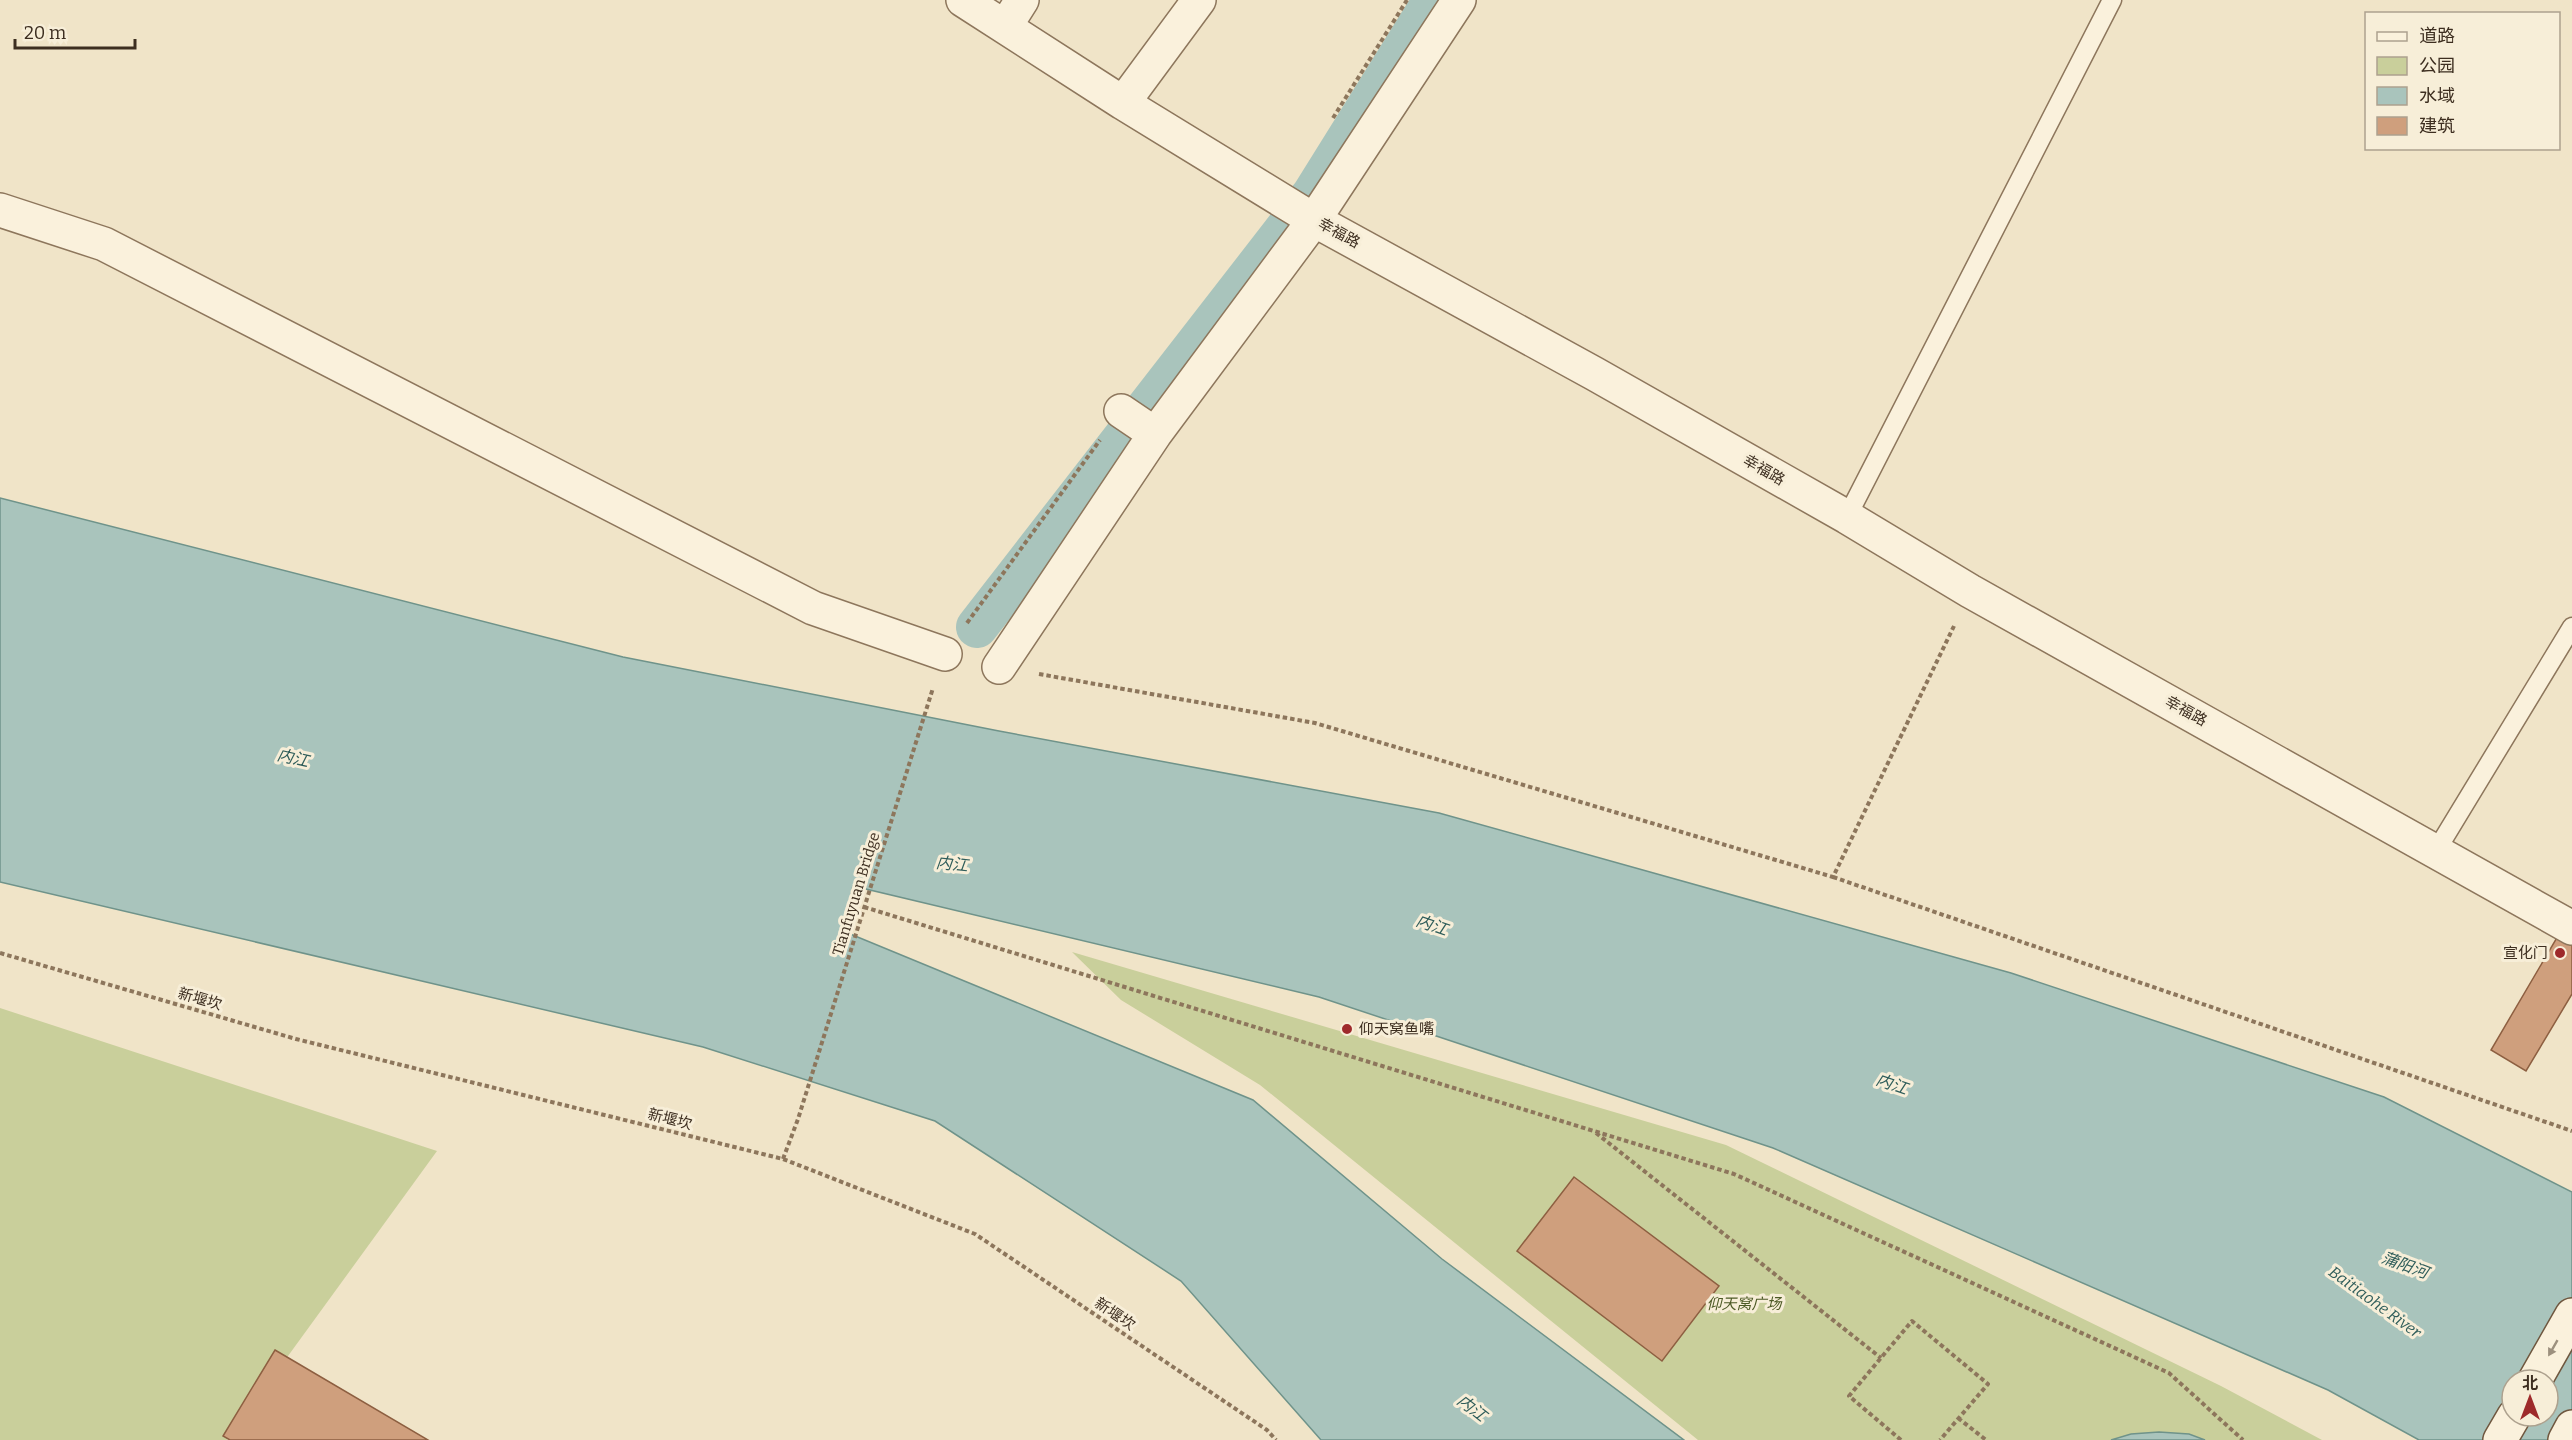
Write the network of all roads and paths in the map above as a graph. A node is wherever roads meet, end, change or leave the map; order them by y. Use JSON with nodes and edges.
{"nodes":[{"id":1,"x":963,"y":0,"type":"edge"},
{"id":2,"x":1022,"y":0,"type":"edge"},
{"id":3,"x":1199,"y":0,"type":"edge"},
{"id":4,"x":1407,"y":0,"type":"edge"},
{"id":5,"x":1459,"y":0,"type":"edge"},
{"id":6,"x":2112,"y":0,"type":"edge"},
{"id":7,"x":1005,"y":27,"type":"junction"},
{"id":8,"x":1123,"y":103,"type":"junction"},
{"id":9,"x":1332,"y":119,"type":"dead end"},
{"id":10,"x":0,"y":210,"type":"edge"},
{"id":11,"x":1314,"y":220,"type":"junction"},
{"id":12,"x":1121,"y":411,"type":"dead end"},
{"id":13,"x":1155,"y":434,"type":"junction"},
{"id":14,"x":1847,"y":517,"type":"junction"},
{"id":15,"x":1970,"y":591,"type":"junction"},
{"id":16,"x":2572,"y":627,"type":"edge"},
{"id":17,"x":945,"y":654,"type":"dead end"},
{"id":18,"x":999,"y":667,"type":"joint"},
{"id":19,"x":933,"y":687,"type":"dead end"},
{"id":20,"x":2436,"y":851,"type":"junction"},
{"id":21,"x":1833,"y":877,"type":"junction"},
{"id":22,"x":864,"y":907,"type":"junction"},
{"id":23,"x":2572,"y":928,"type":"edge"},
{"id":24,"x":0,"y":953,"type":"edge"},
{"id":25,"x":1592,"y":1130,"type":"junction"},
{"id":26,"x":2572,"y":1131,"type":"edge"},
{"id":27,"x":783,"y":1159,"type":"junction"},
{"id":28,"x":2572,"y":1315,"type":"edge"},
{"id":29,"x":1881,"y":1358,"type":"junction"},
{"id":30,"x":2542,"y":1368,"type":"edge"},
{"id":31,"x":1958,"y":1418,"type":"junction"},
{"id":32,"x":2572,"y":1427,"type":"edge"},
{"id":33,"x":1276,"y":1440,"type":"edge"},
{"id":34,"x":1901,"y":1440,"type":"edge"},
{"id":35,"x":1940,"y":1440,"type":"edge"},
{"id":36,"x":1986,"y":1440,"type":"edge"},
{"id":37,"x":2243,"y":1440,"type":"edge"},
{"id":38,"x":2565,"y":1440,"type":"edge"}],
"edges":[{"from":1,"to":7,"type":"street","name":"幸福路"},
{"from":2,"to":7,"type":"street"},
{"from":3,"to":8,"type":"street"},
{"from":4,"to":9,"type":"path"},
{"from":5,"to":11,"type":"street"},
{"from":6,"to":14,"type":"lane"},
{"from":7,"to":8,"type":"street","name":"幸福路"},
{"from":8,"to":11,"type":"street","name":"幸福路"},
{"from":10,"to":17,"type":"street"},
{"from":11,"to":13,"type":"street"},
{"from":11,"to":14,"type":"street","name":"幸福路"},
{"from":12,"to":13,"type":"street"},
{"from":13,"to":18,"type":"street"},
{"from":14,"to":15,"type":"street","name":"幸福路"},
{"from":15,"to":20,"type":"street","name":"幸福路"},
{"from":15,"to":21,"type":"path"},
{"from":16,"to":20,"type":"lane"},
{"from":18,"to":21,"type":"path"},
{"from":19,"to":22,"type":"path","name":"Tianfuyuan Bridge"},
{"from":20,"to":23,"type":"street","name":"幸福路"},
{"from":21,"to":26,"type":"path"},
{"from":22,"to":25,"type":"path"},
{"from":22,"to":27,"type":"path","name":"Tianfuyuan Bridge"},
{"from":24,"to":27,"type":"path","name":"新堰坎"},
{"from":25,"to":29,"type":"path"},
{"from":25,"to":37,"type":"path"},
{"from":27,"to":33,"type":"path","name":"新堰坎"},
{"from":28,"to":30,"type":"street","one_way":true},
{"from":29,"to":31,"type":"path"},
{"from":29,"to":34,"type":"path"},
{"from":31,"to":35,"type":"path"},
{"from":31,"to":36,"type":"path"},
{"from":32,"to":38,"type":"street"}]}
